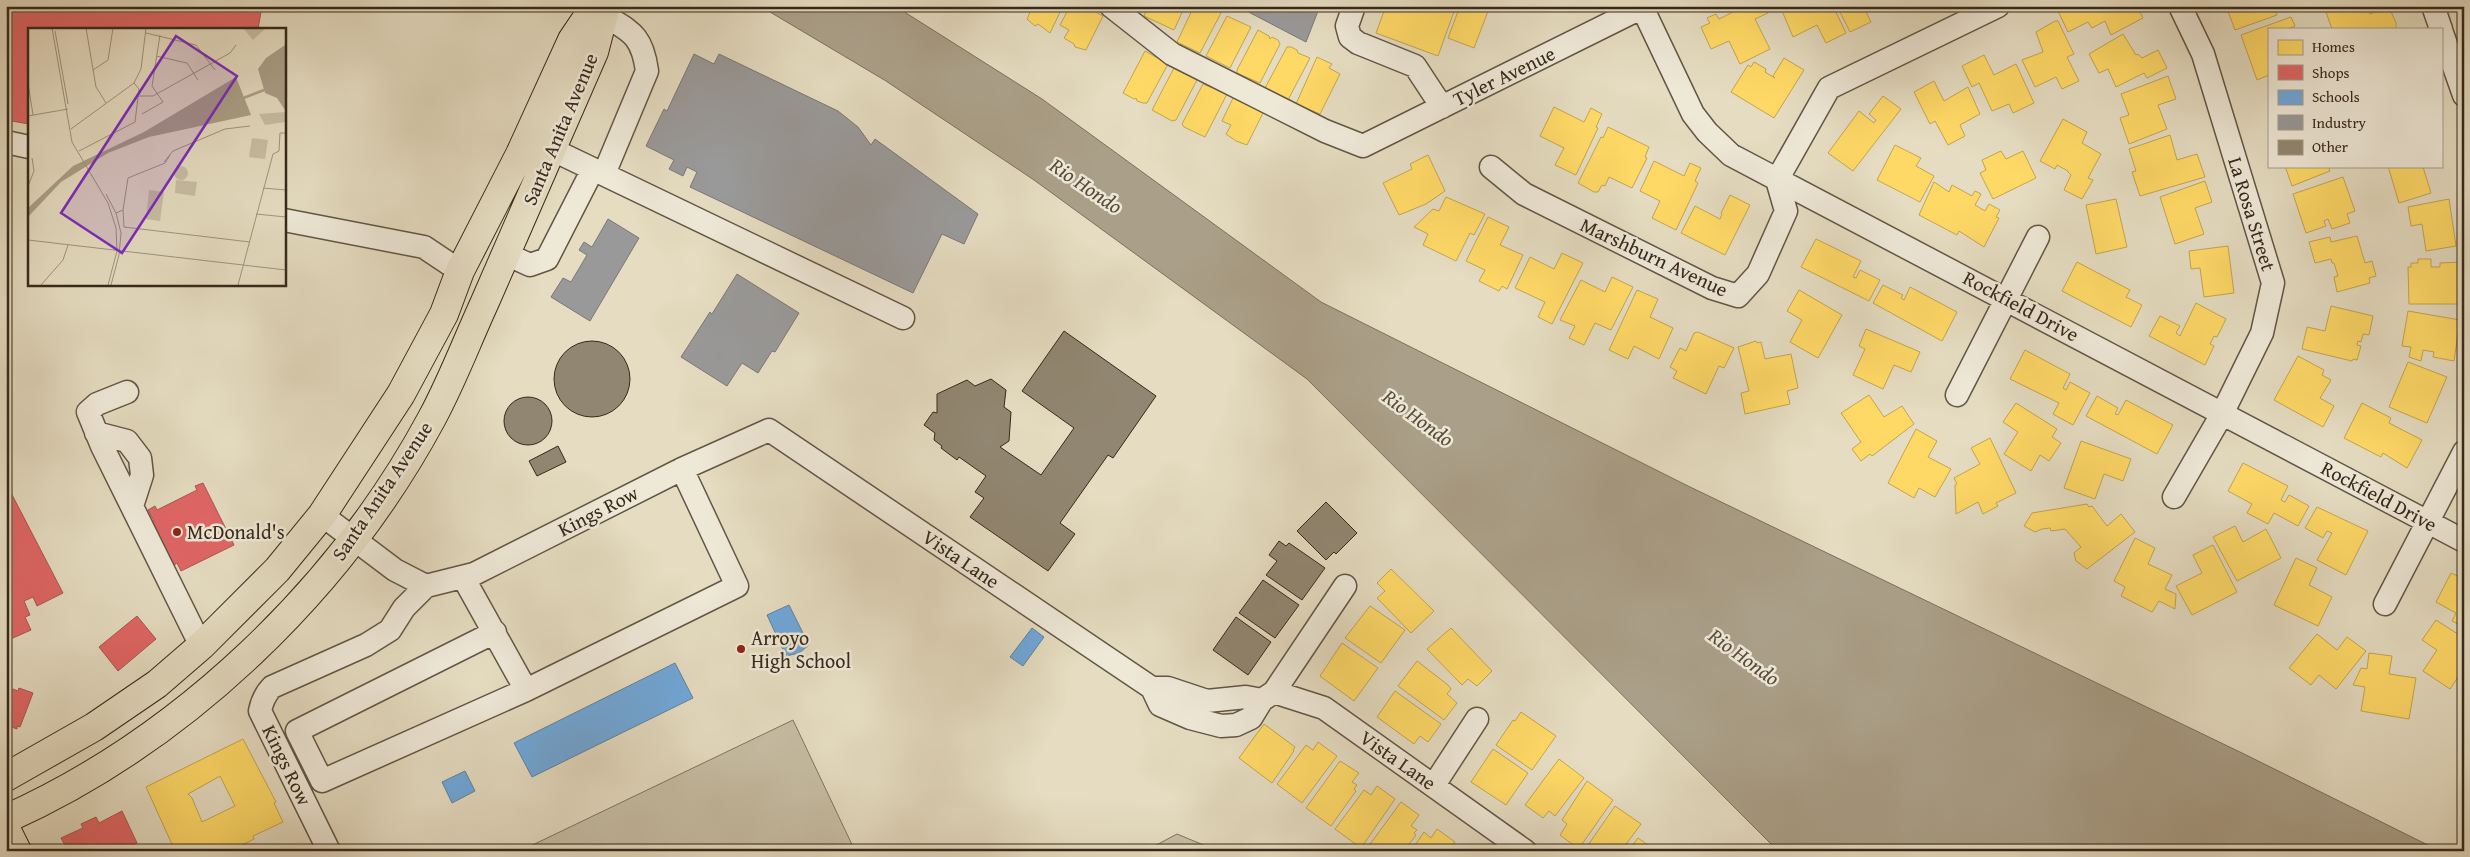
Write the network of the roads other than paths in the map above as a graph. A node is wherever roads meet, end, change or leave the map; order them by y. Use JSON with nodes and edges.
{"nodes":[{"id":1,"x":1111,"y":6,"type":"edge"},
{"id":2,"x":1354,"y":6,"type":"edge"},
{"id":3,"x":1998,"y":6,"type":"edge"},
{"id":4,"x":2180,"y":6,"type":"edge"},
{"id":5,"x":2433,"y":6,"type":"edge"},
{"id":6,"x":1644,"y":7,"type":"edge"},
{"id":7,"x":599,"y":9,"type":"edge"},
{"id":8,"x":2441,"y":28,"type":"edge"},
{"id":9,"x":2442,"y":32,"type":"edge"},
{"id":10,"x":2464,"y":95,"type":"edge"},
{"id":11,"x":1442,"y":107,"type":"junction"},
{"id":12,"x":6,"y":142,"type":"edge"},
{"id":13,"x":540,"y":142,"type":"junction"},
{"id":14,"x":28,"y":147,"type":"edge"},
{"id":15,"x":1491,"y":167,"type":"dead end"},
{"id":16,"x":598,"y":171,"type":"junction"},
{"id":17,"x":1777,"y":180,"type":"junction"},
{"id":18,"x":285,"y":220,"type":"edge"},
{"id":19,"x":2038,"y":237,"type":"dead end"},
{"id":20,"x":506,"y":254,"type":"junction"},
{"id":21,"x":460,"y":271,"type":"junction"},
{"id":22,"x":2007,"y":298,"type":"junction"},
{"id":23,"x":903,"y":318,"type":"dead end"},
{"id":24,"x":450,"y":380,"type":"junction"},
{"id":25,"x":127,"y":392,"type":"dead end"},
{"id":26,"x":1958,"y":394,"type":"dead end"},
{"id":27,"x":2222,"y":414,"type":"junction"},
{"id":28,"x":769,"y":430,"type":"joint"},
{"id":29,"x":2464,"y":452,"type":"edge"},
{"id":30,"x":682,"y":469,"type":"junction"},
{"id":31,"x":2174,"y":497,"type":"dead end"},
{"id":32,"x":322,"y":515,"type":"junction"},
{"id":33,"x":2429,"y":522,"type":"junction"},
{"id":34,"x":352,"y":539,"type":"junction"},
{"id":35,"x":2464,"y":541,"type":"edge"},
{"id":36,"x":463,"y":577,"type":"junction"},
{"id":37,"x":426,"y":586,"type":"junction"},
{"id":38,"x":1345,"y":586,"type":"dead end"},
{"id":39,"x":2386,"y":604,"type":"dead end"},
{"id":40,"x":495,"y":632,"type":"junction"},
{"id":41,"x":201,"y":646,"type":"junction"},
{"id":42,"x":526,"y":690,"type":"junction"},
{"id":43,"x":1268,"y":696,"type":"junction"},
{"id":44,"x":1477,"y":719,"type":"dead end"},
{"id":45,"x":297,"y":731,"type":"junction"},
{"id":46,"x":276,"y":742,"type":"junction"},
{"id":47,"x":6,"y":777,"type":"edge"},
{"id":48,"x":322,"y":781,"type":"junction"},
{"id":49,"x":1434,"y":784,"type":"junction"},
{"id":50,"x":304,"y":799,"type":"junction"},
{"id":51,"x":6,"y":819,"type":"edge"},
{"id":52,"x":6,"y":829,"type":"edge"},
{"id":53,"x":17,"y":851,"type":"edge"},
{"id":54,"x":329,"y":851,"type":"edge"},
{"id":55,"x":1525,"y":851,"type":"edge"}],
"edges":[{"from":1,"to":11,"type":"street","name":"Tyler Avenue"},
{"from":2,"to":11,"type":"street"},
{"from":3,"to":17,"type":"street"},
{"from":4,"to":27,"type":"street","name":"La Rosa Street"},
{"from":5,"to":8,"type":"street"},
{"from":6,"to":11,"type":"street","name":"Tyler Avenue"},
{"from":6,"to":17,"type":"street","name":"Rockfield Drive"},
{"from":7,"to":13,"type":"main road","name":"Santa Anita Avenue"},
{"from":7,"to":16,"type":"street"},
{"from":9,"to":10,"type":"street"},
{"from":12,"to":14,"type":"street"},
{"from":13,"to":16,"type":"street"},
{"from":13,"to":20,"type":"main road","name":"Santa Anita Avenue"},
{"from":13,"to":21,"type":"main road","name":"Santa Anita Avenue"},
{"from":15,"to":17,"type":"street","name":"Marshburn Avenue"},
{"from":16,"to":20,"type":"street"},
{"from":16,"to":23,"type":"street"},
{"from":17,"to":22,"type":"street","name":"Rockfield Drive"},
{"from":18,"to":21,"type":"street"},
{"from":19,"to":22,"type":"street"},
{"from":20,"to":24,"type":"main road","name":"Santa Anita Avenue"},
{"from":21,"to":24,"type":"main road"},
{"from":21,"to":32,"type":"main road","name":"Santa Anita Avenue"},
{"from":22,"to":26,"type":"street"},
{"from":22,"to":27,"type":"street","name":"Rockfield Drive"},
{"from":24,"to":34,"type":"main road","name":"Santa Anita Avenue"},
{"from":25,"to":41,"type":"street"},
{"from":27,"to":31,"type":"street","name":"La Rosa Street"},
{"from":27,"to":33,"type":"street","name":"Rockfield Drive"},
{"from":28,"to":30,"type":"street","name":"Kings Row"},
{"from":28,"to":43,"type":"street","name":"Vista Lane"},
{"from":29,"to":33,"type":"street"},
{"from":30,"to":36,"type":"street","name":"Kings Row"},
{"from":30,"to":42,"type":"street"},
{"from":32,"to":34,"type":"street"},
{"from":32,"to":41,"type":"main road","name":"Santa Anita Avenue"},
{"from":33,"to":35,"type":"street","name":"Rockfield Drive"},
{"from":33,"to":39,"type":"street"},
{"from":34,"to":37,"type":"street"},
{"from":34,"to":51,"type":"main road","name":"Santa Anita Avenue"},
{"from":36,"to":37,"type":"street","name":"Kings Row"},
{"from":36,"to":40,"type":"street"},
{"from":37,"to":46,"type":"street","name":"Kings Row"},
{"from":38,"to":43,"type":"street"},
{"from":40,"to":42,"type":"street"},
{"from":40,"to":45,"type":"street"},
{"from":41,"to":47,"type":"main road","name":"Santa Anita Avenue"},
{"from":42,"to":48,"type":"street"},
{"from":43,"to":49,"type":"street","name":"Vista Lane"},
{"from":44,"to":49,"type":"street"},
{"from":45,"to":46,"type":"street"},
{"from":45,"to":48,"type":"street"},
{"from":46,"to":50,"type":"street","name":"Kings Row"},
{"from":48,"to":50,"type":"street"},
{"from":49,"to":55,"type":"street","name":"Vista Lane"},
{"from":50,"to":54,"type":"street","name":"Kings Row"},
{"from":52,"to":53,"type":"main road"}]}
